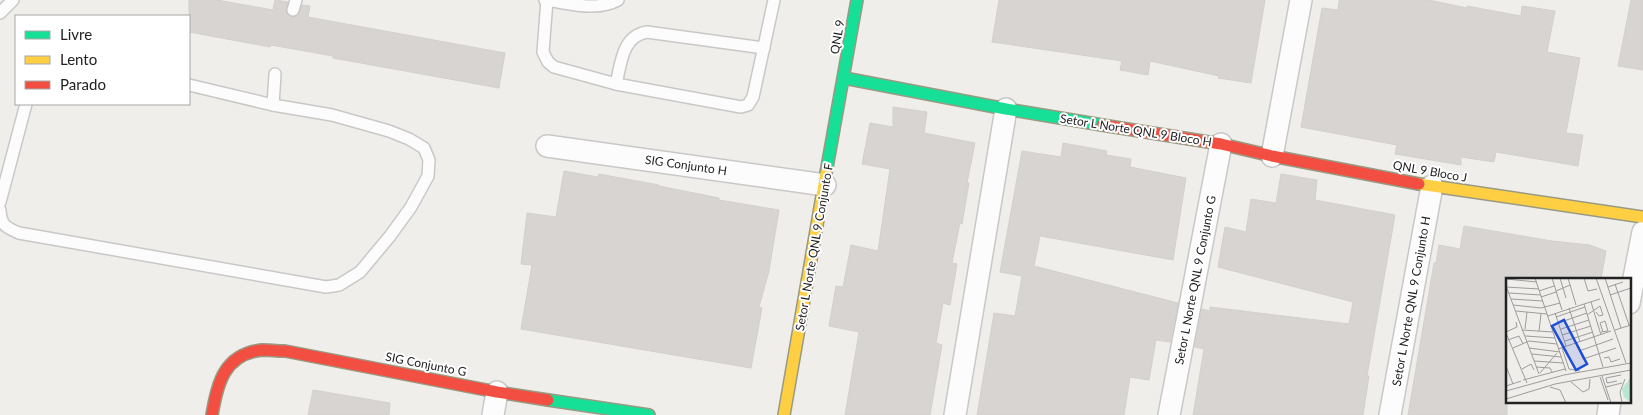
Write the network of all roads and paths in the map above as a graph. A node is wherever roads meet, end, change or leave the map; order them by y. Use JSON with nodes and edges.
{"nodes":[{"id":1,"x":13,"y":0,"type":"edge"},
{"id":2,"x":546,"y":0,"type":"edge"},
{"id":3,"x":618,"y":0,"type":"edge"},
{"id":4,"x":772,"y":0,"type":"edge"},
{"id":5,"x":857,"y":0,"type":"edge"},
{"id":6,"x":1301,"y":0,"type":"edge"},
{"id":7,"x":0,"y":13,"type":"edge"},
{"id":8,"x":764,"y":48,"type":"junction"},
{"id":9,"x":275,"y":74,"type":"dead end"},
{"id":10,"x":844,"y":78,"type":"junction"},
{"id":11,"x":616,"y":84,"type":"junction"},
{"id":12,"x":190,"y":85,"type":"edge"},
{"id":13,"x":26,"y":105,"type":"edge"},
{"id":14,"x":273,"y":105,"type":"junction"},
{"id":15,"x":1006,"y":109,"type":"junction"},
{"id":16,"x":1221,"y":144,"type":"junction"},
{"id":17,"x":547,"y":146,"type":"dead end"},
{"id":18,"x":1272,"y":156,"type":"junction"},
{"id":19,"x":825,"y":185,"type":"junction"},
{"id":20,"x":1432,"y":186,"type":"junction"},
{"id":21,"x":0,"y":202,"type":"edge"},
{"id":22,"x":0,"y":210,"type":"edge"},
{"id":23,"x":1643,"y":217,"type":"edge"},
{"id":24,"x":1643,"y":232,"type":"edge"},
{"id":25,"x":1630,"y":298,"type":"edge"},
{"id":26,"x":497,"y":392,"type":"junction"},
{"id":27,"x":1610,"y":402,"type":"edge"},
{"id":28,"x":212,"y":415,"type":"edge"},
{"id":29,"x":493,"y":415,"type":"edge"},
{"id":30,"x":649,"y":415,"type":"edge"},
{"id":31,"x":784,"y":415,"type":"edge"},
{"id":32,"x":955,"y":415,"type":"edge"},
{"id":33,"x":1170,"y":415,"type":"edge"},
{"id":34,"x":1390,"y":415,"type":"edge"},
{"id":35,"x":1608,"y":415,"type":"edge"}],
"edges":[{"from":1,"to":7,"type":"lane"},
{"from":2,"to":3,"type":"lane"},
{"from":2,"to":11,"type":"lane"},
{"from":4,"to":8,"type":"lane"},
{"from":5,"to":10,"type":"street","name":"QNL 9"},
{"from":6,"to":18,"type":"street"},
{"from":8,"to":11,"type":"lane"},
{"from":8,"to":11,"type":"lane"},
{"from":9,"to":14,"type":"lane"},
{"from":10,"to":15,"type":"street","name":"Setor L Norte QNL 9 Bloco H"},
{"from":10,"to":19,"type":"street","name":"Setor L Norte QNL 9 Conjunto F"},
{"from":12,"to":14,"type":"lane"},
{"from":13,"to":21,"type":"lane"},
{"from":14,"to":22,"type":"lane"},
{"from":15,"to":16,"type":"street","name":"Setor L Norte QNL 9 Bloco H"},
{"from":15,"to":32,"type":"street"},
{"from":16,"to":18,"type":"street","name":"Setor L Norte QNL 9 Bloco H"},
{"from":16,"to":33,"type":"street","name":"Setor L Norte QNL 9 Conjunto G"},
{"from":17,"to":19,"type":"street","name":"SIG Conjunto H"},
{"from":18,"to":20,"type":"street","name":"QNL 9 Bloco J"},
{"from":19,"to":31,"type":"street","name":"Setor L Norte QNL 9 Conjunto F"},
{"from":20,"to":23,"type":"street","name":"QNL 9 Bloco J"},
{"from":20,"to":34,"type":"street","name":"Setor L Norte QNL 9 Conjunto H"},
{"from":24,"to":25,"type":"street"},
{"from":26,"to":28,"type":"street","name":"SIG Conjunto G"},
{"from":26,"to":29,"type":"street"},
{"from":26,"to":30,"type":"street","name":"SIG Conjunto G"},
{"from":27,"to":35,"type":"street"}]}
